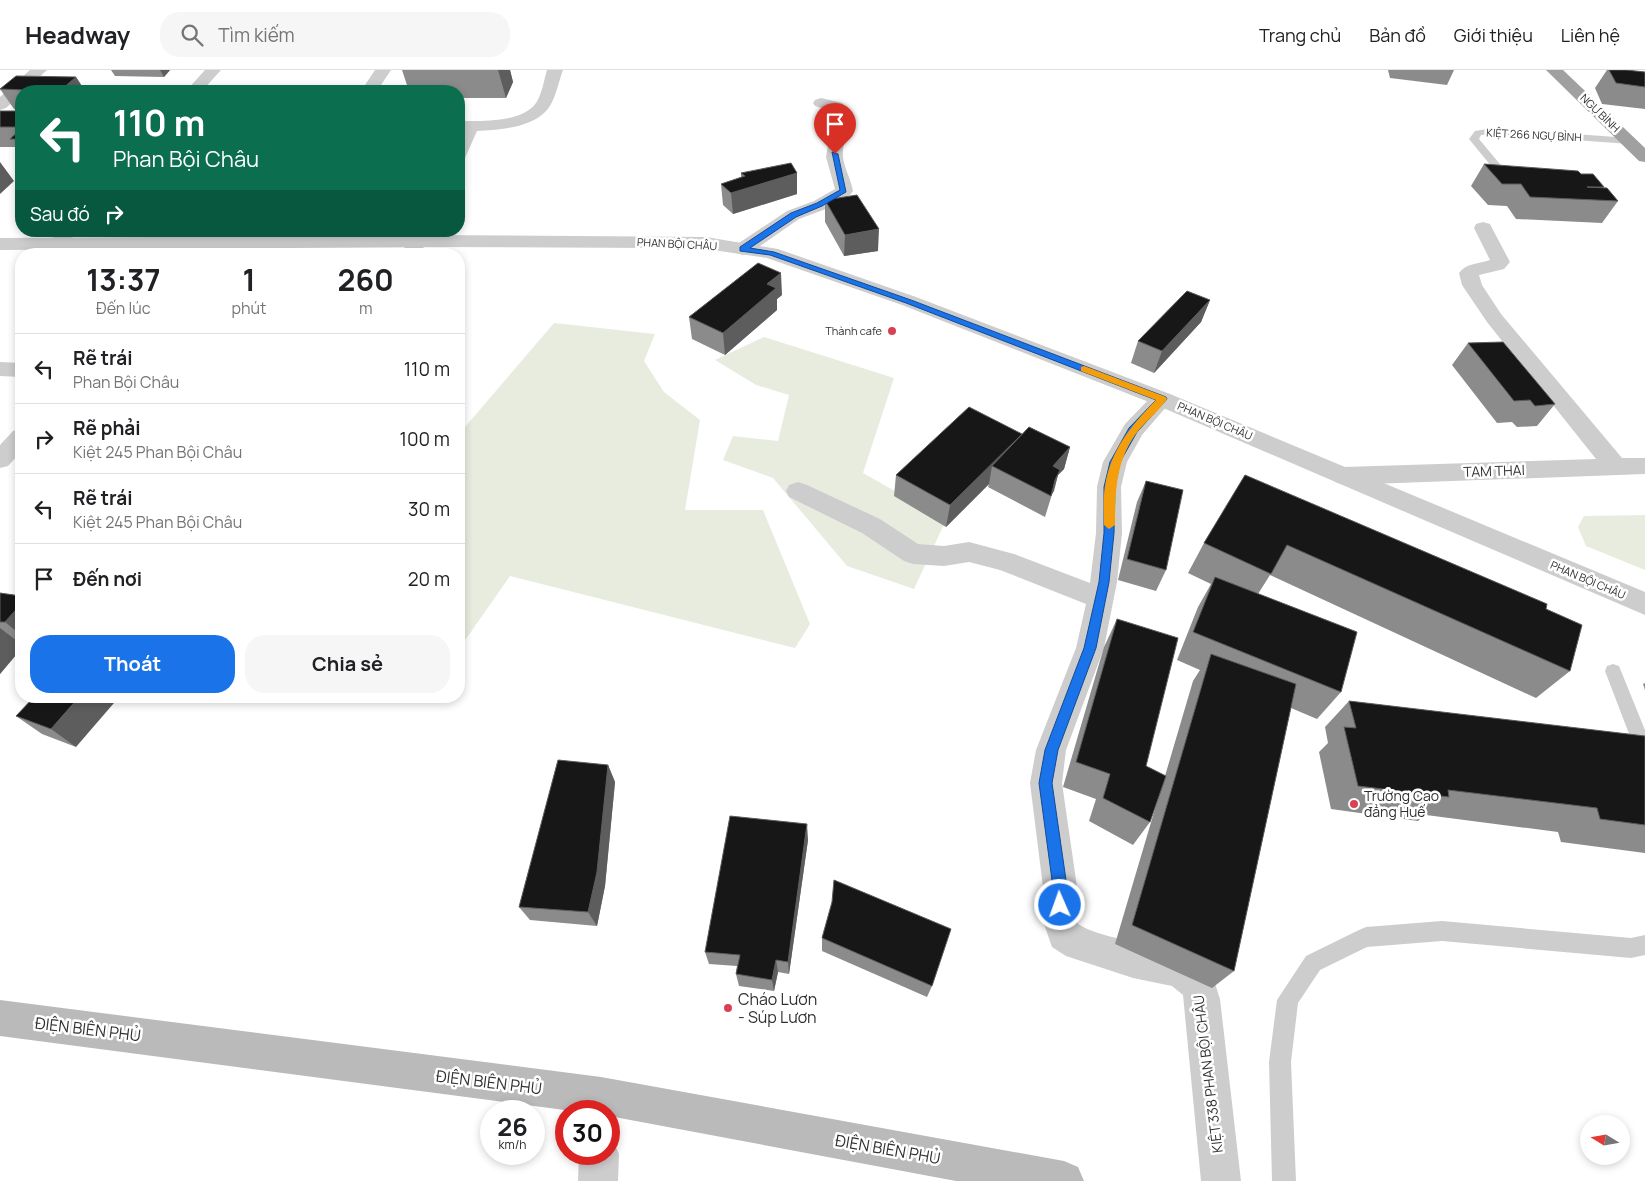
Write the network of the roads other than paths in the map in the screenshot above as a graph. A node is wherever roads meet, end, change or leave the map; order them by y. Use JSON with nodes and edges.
{"nodes":[{"id":1,"x":39,"y":70,"type":"edge"},
{"id":2,"x":213,"y":70,"type":"edge"},
{"id":3,"x":383,"y":70,"type":"edge"},
{"id":4,"x":555,"y":70,"type":"edge"},
{"id":5,"x":1554,"y":70,"type":"edge"},
{"id":6,"x":22,"y":85,"type":"edge"},
{"id":7,"x":199,"y":85,"type":"edge"},
{"id":8,"x":373,"y":85,"type":"edge"},
{"id":9,"x":15,"y":92,"type":"edge"},
{"id":10,"x":821,"y":103,"type":"dead end"},
{"id":11,"x":0,"y":105,"type":"edge"},
{"id":12,"x":465,"y":126,"type":"edge"},
{"id":13,"x":1629,"y":141,"type":"junction"},
{"id":14,"x":1645,"y":156,"type":"edge"},
{"id":15,"x":1515,"y":189,"type":"edge"},
{"id":16,"x":1484,"y":228,"type":"dead end"},
{"id":17,"x":62,"y":238,"type":"edge"},
{"id":18,"x":420,"y":242,"type":"edge"},
{"id":19,"x":0,"y":244,"type":"edge"},
{"id":20,"x":181,"y":248,"type":"edge"},
{"id":21,"x":743,"y":249,"type":"junction"},
{"id":22,"x":0,"y":369,"type":"edge"},
{"id":23,"x":15,"y":370,"type":"edge"},
{"id":24,"x":1162,"y":399,"type":"junction"},
{"id":25,"x":15,"y":444,"type":"edge"},
{"id":26,"x":0,"y":460,"type":"edge"},
{"id":27,"x":1645,"y":466,"type":"edge"},
{"id":28,"x":1616,"y":467,"type":"junction"},
{"id":29,"x":1344,"y":476,"type":"junction"},
{"id":30,"x":798,"y":491,"type":"dead end"},
{"id":31,"x":1100,"y":598,"type":"junction"},
{"id":32,"x":1645,"y":604,"type":"edge"},
{"id":33,"x":1613,"y":671,"type":"dead end"},
{"id":34,"x":1645,"y":752,"type":"edge"},
{"id":35,"x":1645,"y":945,"type":"edge"},
{"id":36,"x":0,"y":1018,"type":"edge"},
{"id":37,"x":573,"y":1100,"type":"edge"},
{"id":38,"x":620,"y":1107,"type":"edge"},
{"id":39,"x":599,"y":1165,"type":"edge"},
{"id":40,"x":598,"y":1181,"type":"edge"},
{"id":41,"x":1064,"y":1181,"type":"edge"},
{"id":42,"x":1221,"y":1181,"type":"edge"},
{"id":43,"x":1284,"y":1181,"type":"edge"}],
"edges":[{"from":1,"to":6,"type":"street"},
{"from":2,"to":7,"type":"street"},
{"from":3,"to":8,"type":"street"},
{"from":4,"to":12,"type":"street"},
{"from":5,"to":13,"type":"highway","name":"NGỰ BÌNH"},
{"from":9,"to":11,"type":"street"},
{"from":10,"to":21,"type":"street"},
{"from":13,"to":14,"type":"highway","name":"NGỰ BÌNH"},
{"from":13,"to":15,"type":"lane","name":"KIỆT 266 NGỰ BÌNH"},
{"from":16,"to":28,"type":"street"},
{"from":17,"to":19,"type":"street","name":"PHAN BỘI CHÂU"},
{"from":17,"to":20,"type":"street","name":"PHAN BỘI CHÂU"},
{"from":18,"to":20,"type":"street","name":"PHAN BỘI CHÂU"},
{"from":18,"to":21,"type":"street","name":"PHAN BỘI CHÂU"},
{"from":21,"to":24,"type":"street","name":"PHAN BỘI CHÂU"},
{"from":22,"to":23,"type":"street"},
{"from":24,"to":29,"type":"street","name":"PHAN BỘI CHÂU"},
{"from":24,"to":31,"type":"street","name":"KIỆT 338 PHAN BỘI CHÂU"},
{"from":25,"to":26,"type":"street"},
{"from":27,"to":28,"type":"street","name":"TAM THAI"},
{"from":28,"to":29,"type":"street","name":"TAM THAI"},
{"from":29,"to":32,"type":"street","name":"PHAN BỘI CHÂU"},
{"from":30,"to":31,"type":"street"},
{"from":31,"to":42,"type":"street","name":"KIỆT 338 PHAN BỘI CHÂU"},
{"from":33,"to":34,"type":"lane"},
{"from":35,"to":43,"type":"lane"},
{"from":36,"to":37,"type":"main road","name":"ĐIỆN BIÊN PHỦ"},
{"from":38,"to":41,"type":"main road","name":"ĐIỆN BIÊN PHỦ"},
{"from":39,"to":40,"type":"street"}]}
